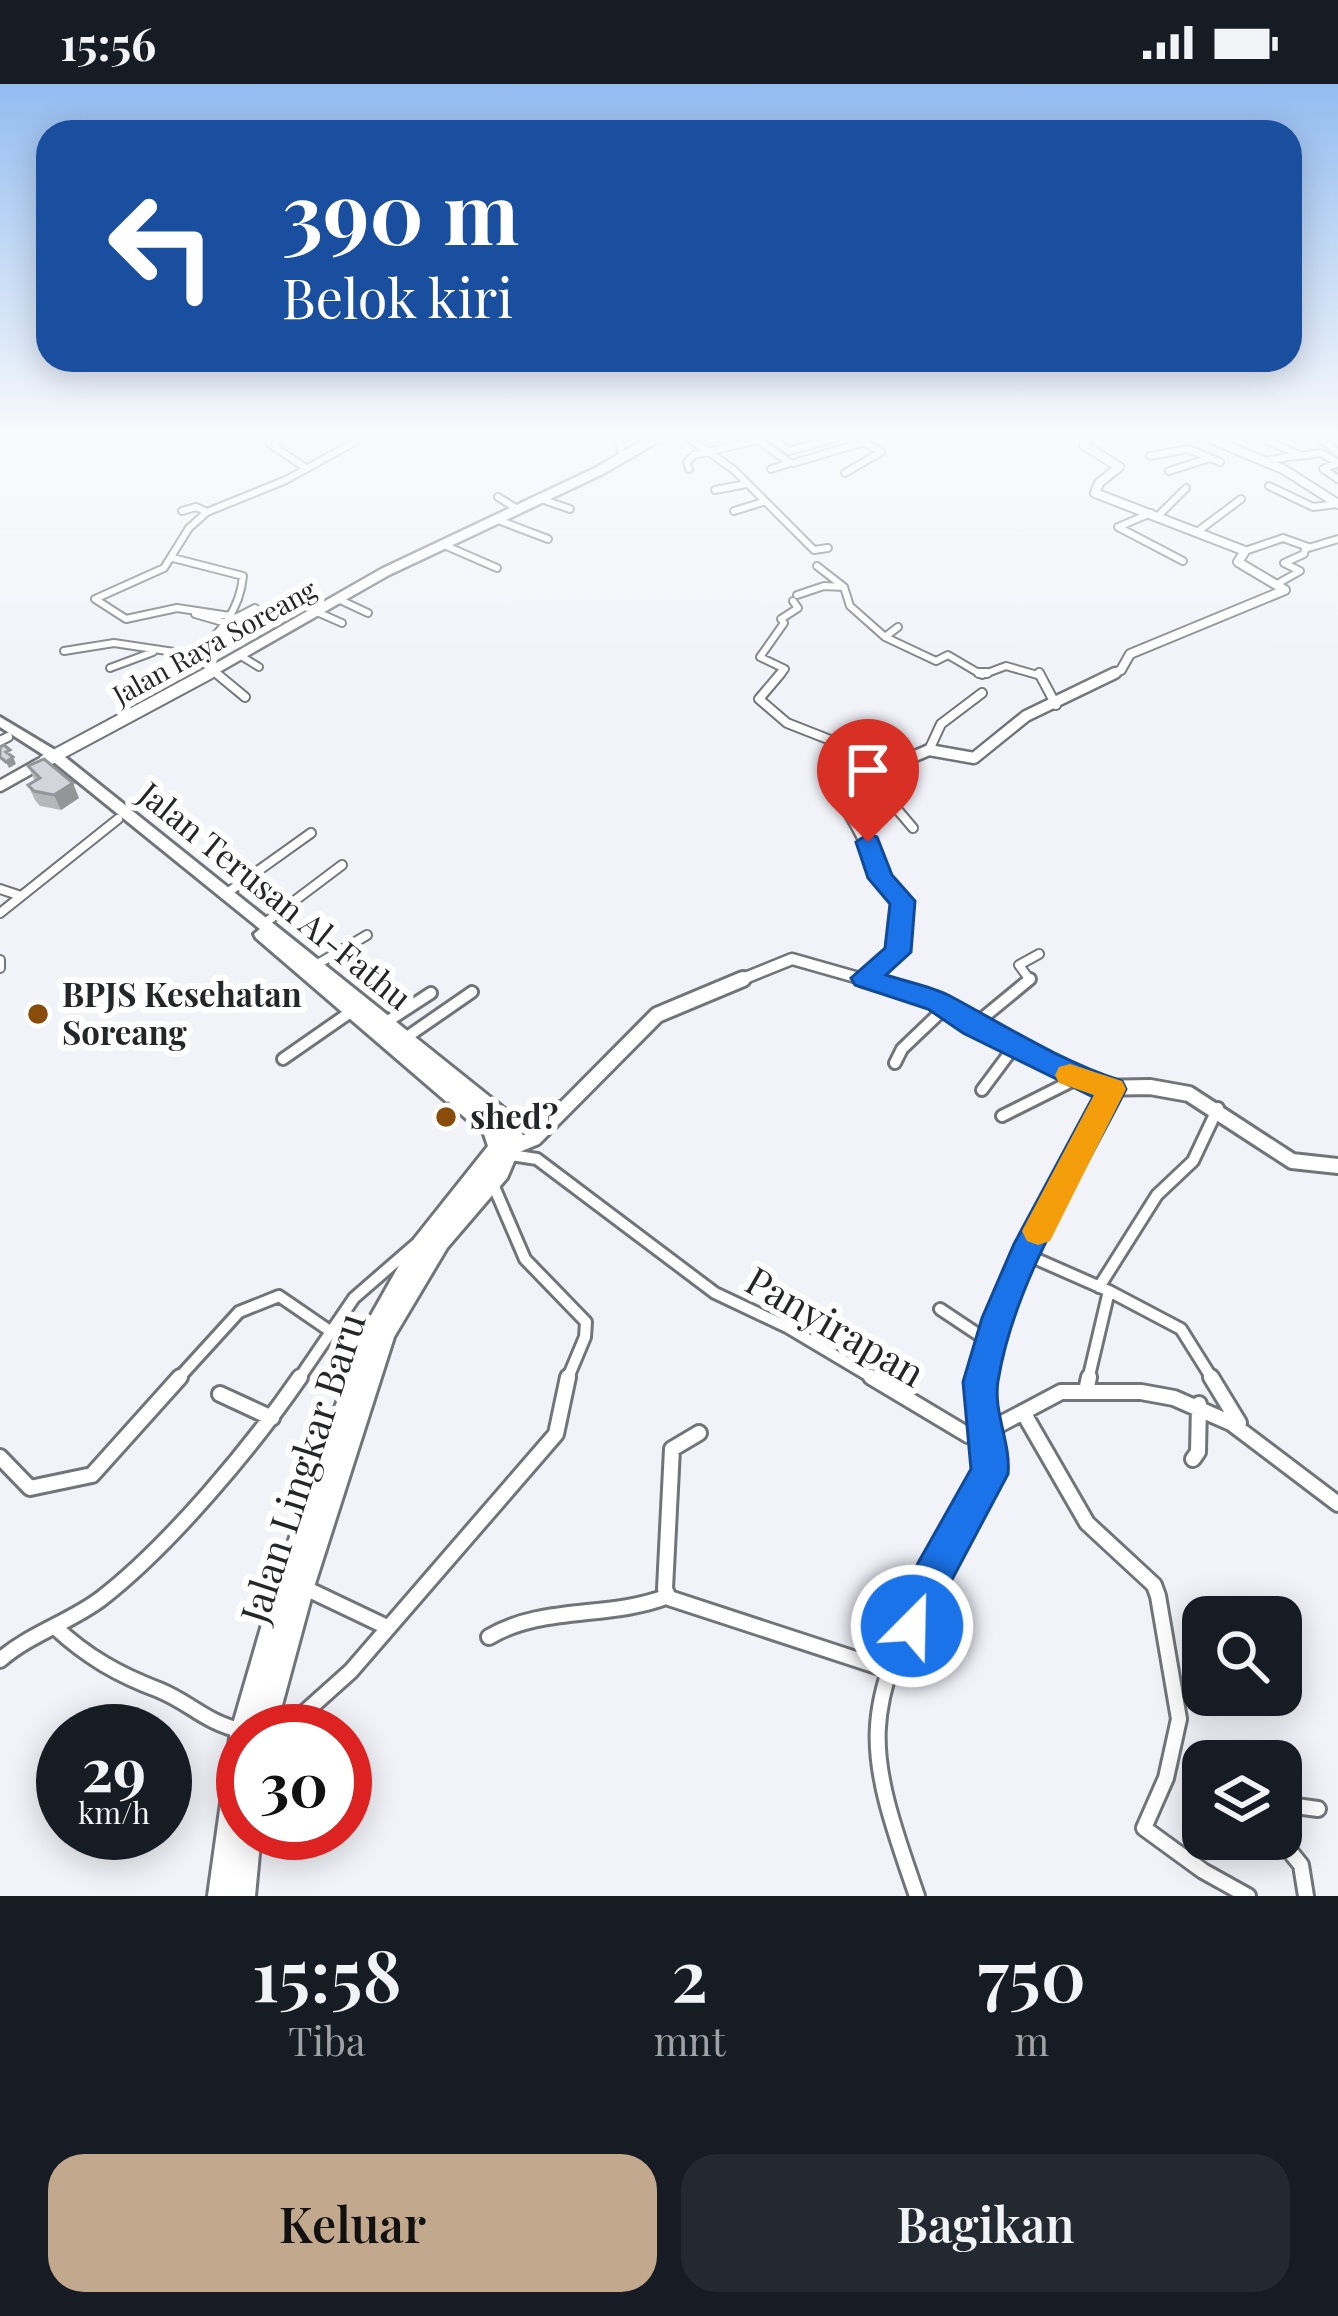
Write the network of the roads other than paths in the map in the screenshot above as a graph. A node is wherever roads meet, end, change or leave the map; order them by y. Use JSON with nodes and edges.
{"nodes":[{"id":1,"x":194,"y":524,"type":"edge"},
{"id":2,"x":491,"y":524,"type":"edge"},
{"id":3,"x":508,"y":524,"type":"edge"},
{"id":4,"x":786,"y":524,"type":"edge"},
{"id":5,"x":1128,"y":524,"type":"edge"},
{"id":6,"x":1177,"y":524,"type":"edge"},
{"id":7,"x":1208,"y":524,"type":"edge"},
{"id":8,"x":1197,"y":532,"type":"junction"},
{"id":9,"x":548,"y":539,"type":"dead end"},
{"id":10,"x":1338,"y":539,"type":"edge"},
{"id":11,"x":444,"y":545,"type":"junction"},
{"id":12,"x":1308,"y":547,"type":"junction"},
{"id":13,"x":828,"y":548,"type":"dead end"},
{"id":14,"x":814,"y":550,"type":"junction"},
{"id":15,"x":1245,"y":551,"type":"junction"},
{"id":16,"x":173,"y":558,"type":"junction"},
{"id":17,"x":805,"y":559,"type":"dead end"},
{"id":18,"x":1184,"y":561,"type":"dead end"},
{"id":19,"x":817,"y":566,"type":"dead end"},
{"id":20,"x":496,"y":568,"type":"dead end"},
{"id":21,"x":1277,"y":584,"type":"junction"},
{"id":22,"x":844,"y":587,"type":"junction"},
{"id":23,"x":338,"y":599,"type":"junction"},
{"id":24,"x":255,"y":608,"type":"dead end"},
{"id":25,"x":317,"y":612,"type":"junction"},
{"id":26,"x":368,"y":613,"type":"dead end"},
{"id":27,"x":195,"y":614,"type":"dead end"},
{"id":28,"x":228,"y":619,"type":"junction"},
{"id":29,"x":342,"y":623,"type":"dead end"},
{"id":30,"x":898,"y":628,"type":"dead end"},
{"id":31,"x":885,"y":637,"type":"junction"},
{"id":32,"x":64,"y":651,"type":"dead end"},
{"id":33,"x":153,"y":652,"type":"junction"},
{"id":34,"x":194,"y":655,"type":"junction"},
{"id":35,"x":241,"y":656,"type":"junction"},
{"id":36,"x":259,"y":667,"type":"dead end"},
{"id":37,"x":110,"y":668,"type":"dead end"},
{"id":38,"x":213,"y":671,"type":"junction"},
{"id":39,"x":982,"y":694,"type":"dead end"},
{"id":40,"x":244,"y":698,"type":"dead end"},
{"id":41,"x":1056,"y":705,"type":"junction"},
{"id":42,"x":0,"y":721,"type":"edge"},
{"id":43,"x":3,"y":737,"type":"edge"},
{"id":44,"x":928,"y":750,"type":"junction"},
{"id":45,"x":50,"y":759,"type":"junction"},
{"id":46,"x":894,"y":765,"type":"junction"},
{"id":47,"x":874,"y":782,"type":"junction"},
{"id":48,"x":0,"y":786,"type":"edge"},
{"id":49,"x":118,"y":819,"type":"junction"},
{"id":50,"x":913,"y":828,"type":"dead end"},
{"id":51,"x":311,"y":833,"type":"dead end"},
{"id":52,"x":342,"y":866,"type":"dead end"},
{"id":53,"x":0,"y":889,"type":"edge"},
{"id":54,"x":227,"y":893,"type":"junction"},
{"id":55,"x":21,"y":896,"type":"junction"},
{"id":56,"x":0,"y":913,"type":"edge"},
{"id":57,"x":256,"y":920,"type":"junction"},
{"id":58,"x":367,"y":935,"type":"dead end"},
{"id":59,"x":1039,"y":954,"type":"dead end"},
{"id":60,"x":316,"y":964,"type":"junction"},
{"id":61,"x":865,"y":978,"type":"junction"},
{"id":62,"x":472,"y":992,"type":"dead end"},
{"id":63,"x":431,"y":993,"type":"dead end"},
{"id":64,"x":357,"y":1007,"type":"junction"},
{"id":65,"x":946,"y":1007,"type":"junction"},
{"id":66,"x":385,"y":1023,"type":"junction"},
{"id":67,"x":973,"y":1026,"type":"junction"},
{"id":68,"x":404,"y":1039,"type":"junction"},
{"id":69,"x":1014,"y":1047,"type":"junction"},
{"id":70,"x":283,"y":1059,"type":"dead end"},
{"id":71,"x":896,"y":1064,"type":"dead end"},
{"id":72,"x":1076,"y":1078,"type":"junction"},
{"id":73,"x":1112,"y":1089,"type":"junction"},
{"id":74,"x":982,"y":1090,"type":"dead end"},
{"id":75,"x":1218,"y":1108,"type":"junction"},
{"id":76,"x":559,"y":1109,"type":"junction"},
{"id":77,"x":1002,"y":1116,"type":"dead end"},
{"id":78,"x":500,"y":1126,"type":"junction"},
{"id":79,"x":512,"y":1151,"type":"junction"},
{"id":80,"x":1338,"y":1166,"type":"edge"},
{"id":81,"x":492,"y":1182,"type":"junction"},
{"id":82,"x":433,"y":1240,"type":"junction"},
{"id":83,"x":1025,"y":1255,"type":"junction"},
{"id":84,"x":1104,"y":1289,"type":"junction"},
{"id":85,"x":940,"y":1309,"type":"dead end"},
{"id":86,"x":330,"y":1331,"type":"junction"},
{"id":87,"x":991,"y":1343,"type":"junction"},
{"id":88,"x":1085,"y":1391,"type":"junction"},
{"id":89,"x":220,"y":1394,"type":"dead end"},
{"id":90,"x":1199,"y":1404,"type":"junction"},
{"id":91,"x":1023,"y":1412,"type":"junction"},
{"id":92,"x":272,"y":1418,"type":"junction"},
{"id":93,"x":1244,"y":1430,"type":"junction"},
{"id":94,"x":699,"y":1432,"type":"dead end"},
{"id":95,"x":988,"y":1434,"type":"junction"},
{"id":96,"x":0,"y":1457,"type":"edge"},
{"id":97,"x":1193,"y":1459,"type":"dead end"},
{"id":98,"x":1338,"y":1504,"type":"edge"},
{"id":99,"x":294,"y":1585,"type":"junction"},
{"id":100,"x":668,"y":1596,"type":"junction"},
{"id":101,"x":387,"y":1627,"type":"junction"},
{"id":102,"x":55,"y":1628,"type":"junction"},
{"id":103,"x":489,"y":1637,"type":"dead end"},
{"id":104,"x":0,"y":1660,"type":"edge"},
{"id":105,"x":889,"y":1670,"type":"junction"},
{"id":106,"x":253,"y":1704,"type":"edge"},
{"id":107,"x":268,"y":1704,"type":"edge"},
{"id":108,"x":314,"y":1704,"type":"edge"},
{"id":109,"x":216,"y":1725,"type":"edge"},
{"id":110,"x":1302,"y":1807,"type":"edge"},
{"id":111,"x":1318,"y":1809,"type":"dead end"},
{"id":112,"x":227,"y":1860,"type":"edge"},
{"id":113,"x":245,"y":1860,"type":"edge"},
{"id":114,"x":1297,"y":1860,"type":"edge"},
{"id":115,"x":222,"y":1896,"type":"edge"},
{"id":116,"x":241,"y":1896,"type":"edge"},
{"id":117,"x":917,"y":1896,"type":"edge"},
{"id":118,"x":1248,"y":1896,"type":"edge"},
{"id":119,"x":1306,"y":1896,"type":"edge"}],
"edges":[{"from":1,"to":16,"type":"street"},
{"from":2,"to":11,"type":"main road","name":"Jalan Raya Soreang"},
{"from":3,"to":9,"type":"street"},
{"from":4,"to":14,"type":"street"},
{"from":5,"to":18,"type":"street"},
{"from":6,"to":8,"type":"street"},
{"from":7,"to":8,"type":"street"},
{"from":8,"to":15,"type":"street"},
{"from":10,"to":12,"type":"street"},
{"from":11,"to":20,"type":"street"},
{"from":11,"to":23,"type":"main road","name":"Jalan Raya Soreang"},
{"from":12,"to":15,"type":"street"},
{"from":12,"to":21,"type":"street"},
{"from":13,"to":14,"type":"street"},
{"from":14,"to":17,"type":"street"},
{"from":15,"to":21,"type":"street"},
{"from":16,"to":28,"type":"street"},
{"from":16,"to":28,"type":"street"},
{"from":19,"to":22,"type":"street"},
{"from":21,"to":41,"type":"street"},
{"from":22,"to":31,"type":"street"},
{"from":22,"to":46,"type":"street"},
{"from":23,"to":25,"type":"main road","name":"Jalan Raya Soreang"},
{"from":23,"to":26,"type":"street"},
{"from":24,"to":28,"type":"street"},
{"from":25,"to":29,"type":"street"},
{"from":25,"to":35,"type":"main road","name":"Jalan Raya Soreang"},
{"from":27,"to":28,"type":"street"},
{"from":28,"to":34,"type":"street"},
{"from":30,"to":31,"type":"street"},
{"from":31,"to":41,"type":"street"},
{"from":32,"to":33,"type":"street"},
{"from":33,"to":34,"type":"street"},
{"from":33,"to":37,"type":"street"},
{"from":34,"to":38,"type":"street"},
{"from":35,"to":36,"type":"street"},
{"from":35,"to":38,"type":"main road","name":"Jalan Raya Soreang"},
{"from":38,"to":40,"type":"street"},
{"from":38,"to":45,"type":"main road","name":"Jalan Raya Soreang"},
{"from":39,"to":44,"type":"street"},
{"from":41,"to":44,"type":"street"},
{"from":42,"to":45,"type":"highway","name":"Jalan Terusan Al-Fathu"},
{"from":43,"to":45,"type":"highway","name":"Jalan Terusan Al-Fathu"},
{"from":44,"to":46,"type":"street"},
{"from":45,"to":48,"type":"street"},
{"from":45,"to":49,"type":"highway","name":"Jalan Terusan Al-Fathu"},
{"from":45,"to":54,"type":"highway","name":"Jalan Terusan Al-Fathu"},
{"from":46,"to":47,"type":"street"},
{"from":47,"to":50,"type":"street"},
{"from":47,"to":61,"type":"street"},
{"from":49,"to":55,"type":"street"},
{"from":49,"to":57,"type":"highway","name":"Jalan Terusan Al-Fathu"},
{"from":51,"to":54,"type":"street"},
{"from":52,"to":57,"type":"street"},
{"from":53,"to":55,"type":"street"},
{"from":54,"to":57,"type":"highway","name":"Jalan Terusan Al-Fathu"},
{"from":55,"to":56,"type":"street"},
{"from":57,"to":60,"type":"highway","name":"Jalan Terusan Al-Fathu"},
{"from":57,"to":64,"type":"highway","name":"Jalan Terusan Al-Fathu"},
{"from":58,"to":60,"type":"street"},
{"from":59,"to":67,"type":"street"},
{"from":60,"to":64,"type":"highway","name":"Jalan Terusan Al-Fathu"},
{"from":61,"to":65,"type":"street"},
{"from":61,"to":76,"type":"street"},
{"from":62,"to":68,"type":"street"},
{"from":63,"to":66,"type":"street"},
{"from":64,"to":66,"type":"highway","name":"Jalan Terusan Al-Fathu"},
{"from":64,"to":70,"type":"street"},
{"from":64,"to":78,"type":"highway","name":"Jalan Terusan Al-Fathu"},
{"from":65,"to":67,"type":"street"},
{"from":65,"to":71,"type":"street"},
{"from":66,"to":68,"type":"highway","name":"Jalan Terusan Al-Fathu"},
{"from":67,"to":69,"type":"street"},
{"from":68,"to":78,"type":"highway","name":"Jalan Terusan Al-Fathu"},
{"from":69,"to":72,"type":"street"},
{"from":69,"to":74,"type":"street"},
{"from":72,"to":73,"type":"street"},
{"from":72,"to":77,"type":"street"},
{"from":73,"to":75,"type":"street"},
{"from":73,"to":83,"type":"street"},
{"from":75,"to":80,"type":"street"},
{"from":75,"to":84,"type":"street"},
{"from":76,"to":78,"type":"street"},
{"from":76,"to":79,"type":"street"},
{"from":78,"to":79,"type":"highway"},
{"from":78,"to":82,"type":"highway","name":"Jalan Lingkar Baru"},
{"from":79,"to":81,"type":"highway","name":"Jalan Lingkar Baru"},
{"from":79,"to":95,"type":"street","name":"Panyirapan"},
{"from":81,"to":82,"type":"highway","name":"Jalan Lingkar Baru"},
{"from":81,"to":101,"type":"street"},
{"from":82,"to":86,"type":"street"},
{"from":82,"to":99,"type":"highway","name":"Jalan Lingkar Baru"},
{"from":83,"to":84,"type":"street"},
{"from":83,"to":87,"type":"street"},
{"from":84,"to":88,"type":"street"},
{"from":84,"to":93,"type":"street"},
{"from":85,"to":87,"type":"street"},
{"from":86,"to":92,"type":"street"},
{"from":86,"to":96,"type":"street"},
{"from":87,"to":95,"type":"street"},
{"from":88,"to":90,"type":"street"},
{"from":88,"to":91,"type":"street"},
{"from":89,"to":92,"type":"street"},
{"from":90,"to":93,"type":"street"},
{"from":90,"to":97,"type":"street"},
{"from":91,"to":95,"type":"street"},
{"from":91,"to":118,"type":"street"},
{"from":92,"to":102,"type":"street"},
{"from":93,"to":98,"type":"street"},
{"from":94,"to":100,"type":"street"},
{"from":95,"to":105,"type":"street"},
{"from":99,"to":101,"type":"street"},
{"from":99,"to":106,"type":"highway","name":"Jalan Lingkar Baru"},
{"from":99,"to":107,"type":"highway","name":"Jalan Lingkar Baru"},
{"from":100,"to":103,"type":"street"},
{"from":100,"to":105,"type":"street"},
{"from":101,"to":108,"type":"street"},
{"from":102,"to":104,"type":"street"},
{"from":102,"to":109,"type":"street"},
{"from":105,"to":117,"type":"street"},
{"from":110,"to":111,"type":"street"},
{"from":112,"to":115,"type":"highway","name":"Jalan Lingkar Baru"},
{"from":113,"to":116,"type":"highway"},
{"from":114,"to":119,"type":"street"}]}
